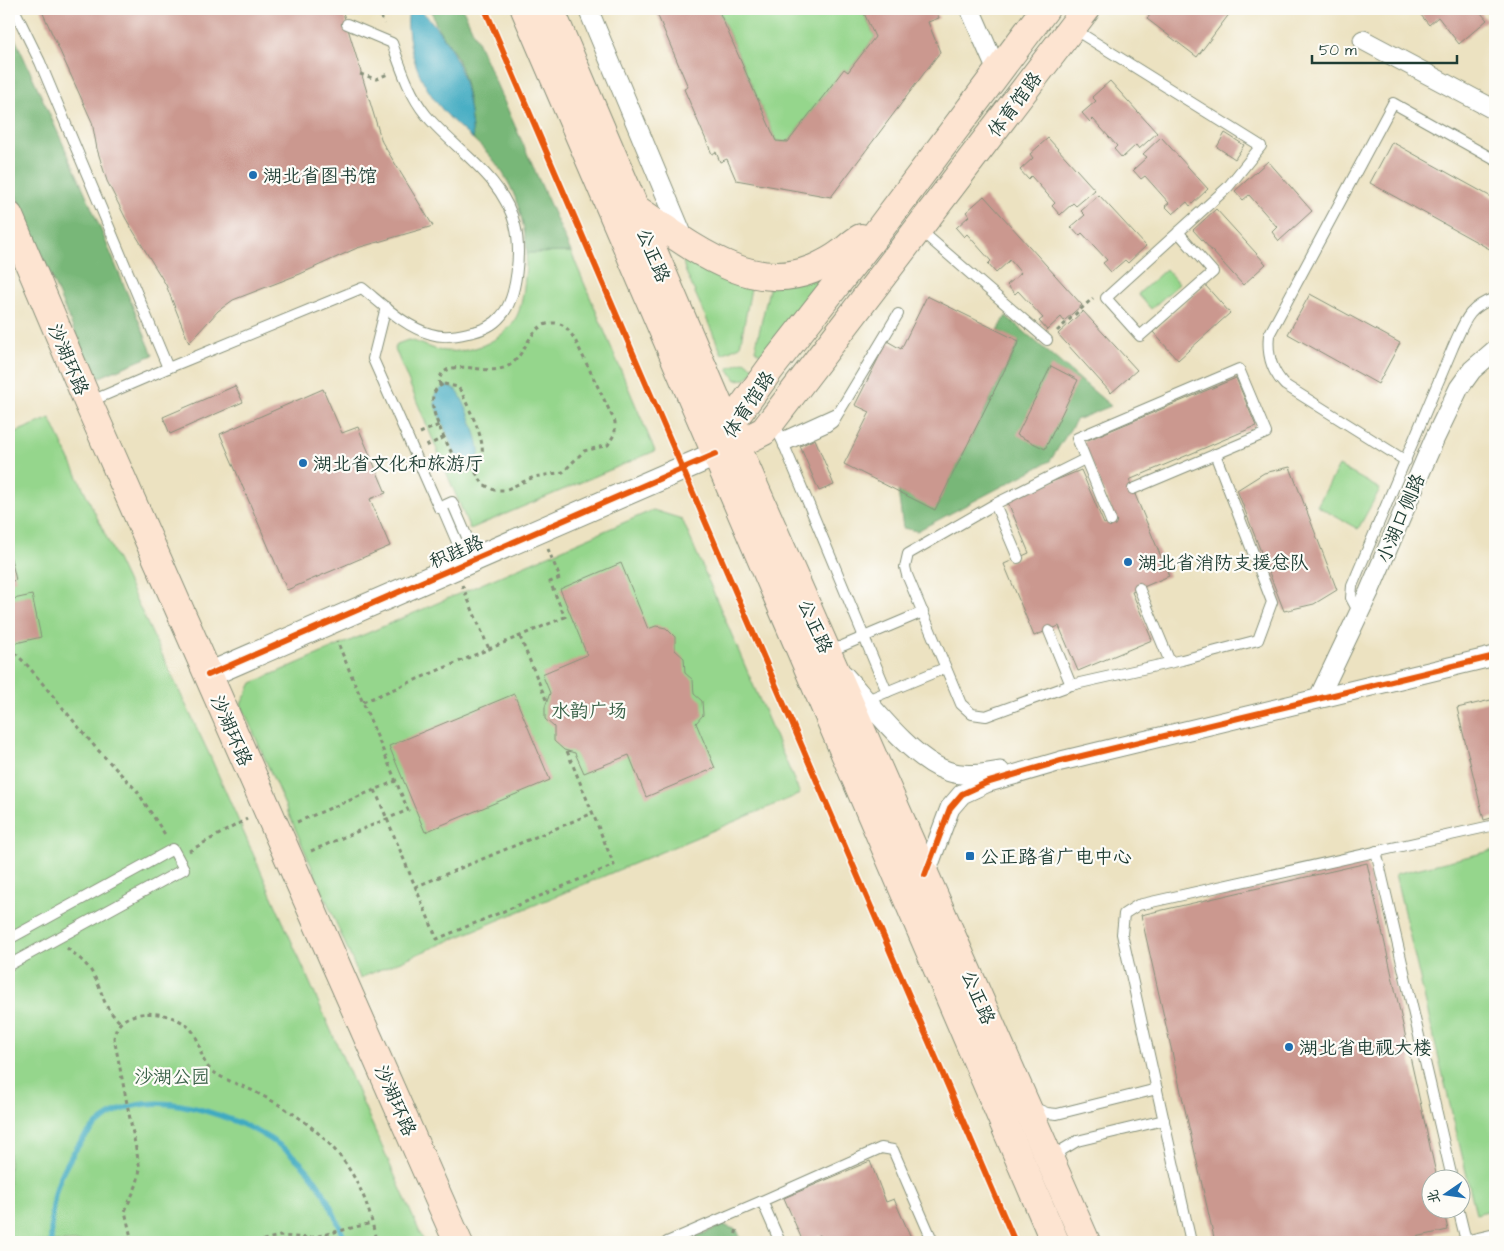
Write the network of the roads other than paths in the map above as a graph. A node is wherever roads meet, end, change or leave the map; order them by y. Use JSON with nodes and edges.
{"nodes":[{"id":1,"x":14,"y":9,"type":"edge"},
{"id":2,"x":525,"y":9,"type":"edge"},
{"id":3,"x":550,"y":9,"type":"edge"},
{"id":4,"x":588,"y":9,"type":"edge"},
{"id":5,"x":970,"y":9,"type":"edge"},
{"id":6,"x":1045,"y":9,"type":"edge"},
{"id":7,"x":1079,"y":18,"type":"edge"},
{"id":8,"x":346,"y":24,"type":"dead end"},
{"id":9,"x":1363,"y":40,"type":"dead end"},
{"id":10,"x":998,"y":73,"type":"junction"},
{"id":11,"x":1495,"y":110,"type":"edge"},
{"id":12,"x":1495,"y":160,"type":"edge"},
{"id":13,"x":634,"y":207,"type":"junction"},
{"id":14,"x":9,"y":216,"type":"edge"},
{"id":15,"x":919,"y":229,"type":"junction"},
{"id":16,"x":879,"y":231,"type":"junction"},
{"id":17,"x":1178,"y":232,"type":"junction"},
{"id":18,"x":685,"y":241,"type":"junction"},
{"id":19,"x":1495,"y":298,"type":"edge"},
{"id":20,"x":386,"y":307,"type":"junction"},
{"id":21,"x":898,"y":314,"type":"dead end"},
{"id":22,"x":1047,"y":340,"type":"road end"},
{"id":23,"x":1495,"y":350,"type":"edge"},
{"id":24,"x":168,"y":368,"type":"junction"},
{"id":25,"x":88,"y":402,"type":"junction"},
{"id":26,"x":779,"y":434,"type":"junction"},
{"id":27,"x":727,"y":442,"type":"junction"},
{"id":28,"x":1215,"y":454,"type":"junction"},
{"id":29,"x":1086,"y":459,"type":"junction"},
{"id":30,"x":1406,"y":461,"type":"junction"},
{"id":31,"x":1133,"y":489,"type":"dead end"},
{"id":32,"x":995,"y":504,"type":"junction"},
{"id":33,"x":1111,"y":521,"type":"dead end"},
{"id":34,"x":1018,"y":558,"type":"dead end"},
{"id":35,"x":466,"y":563,"type":"junction"},
{"id":36,"x":1139,"y":588,"type":"dead end"},
{"id":37,"x":923,"y":612,"type":"junction"},
{"id":38,"x":1359,"y":613,"type":"junction"},
{"id":39,"x":1049,"y":630,"type":"dead end"},
{"id":40,"x":864,"y":637,"type":"junction"},
{"id":41,"x":1495,"y":656,"type":"edge"},
{"id":42,"x":830,"y":657,"type":"junction"},
{"id":43,"x":1170,"y":662,"type":"junction"},
{"id":44,"x":946,"y":668,"type":"junction"},
{"id":45,"x":208,"y":675,"type":"junction"},
{"id":46,"x":1071,"y":685,"type":"junction"},
{"id":47,"x":887,"y":692,"type":"junction"},
{"id":48,"x":1319,"y":697,"type":"junction"},
{"id":49,"x":867,"y":700,"type":"junction"},
{"id":50,"x":1061,"y":761,"type":"junction"},
{"id":51,"x":1495,"y":825,"type":"edge"},
{"id":52,"x":1376,"y":851,"type":"junction"},
{"id":53,"x":926,"y":875,"type":"junction"},
{"id":54,"x":9,"y":939,"type":"edge"},
{"id":55,"x":9,"y":965,"type":"edge"},
{"id":56,"x":1157,"y":1089,"type":"junction"},
{"id":57,"x":1024,"y":1101,"type":"junction"},
{"id":58,"x":1164,"y":1120,"type":"junction"},
{"id":59,"x":1450,"y":1168,"type":"edge"},
{"id":60,"x":1054,"y":1169,"type":"junction"},
{"id":61,"x":762,"y":1201,"type":"junction"},
{"id":62,"x":1459,"y":1218,"type":"edge"},
{"id":63,"x":1495,"y":1234,"type":"edge"},
{"id":64,"x":458,"y":1242,"type":"edge"},
{"id":65,"x":667,"y":1242,"type":"edge"},
{"id":66,"x":780,"y":1242,"type":"edge"},
{"id":67,"x":932,"y":1242,"type":"edge"},
{"id":68,"x":1055,"y":1242,"type":"edge"},
{"id":69,"x":1086,"y":1242,"type":"edge"},
{"id":70,"x":1191,"y":1242,"type":"edge"},
{"id":71,"x":1463,"y":1242,"type":"edge"}],
"edges":[{"from":1,"to":24,"type":"lane"},
{"from":2,"to":27,"type":"main road","name":"公正路"},
{"from":3,"to":13,"type":"main road","name":"公正路"},
{"from":4,"to":18,"type":"street"},
{"from":5,"to":10,"type":"street"},
{"from":6,"to":10,"type":"main road","name":"体育馆路"},
{"from":7,"to":15,"type":"main road","name":"体育馆路"},
{"from":7,"to":17,"type":"lane"},
{"from":8,"to":20,"type":"lane"},
{"from":9,"to":11,"type":"street"},
{"from":10,"to":16,"type":"main road","name":"体育馆路"},
{"from":12,"to":30,"type":"lane"},
{"from":13,"to":18,"type":"main road"},
{"from":13,"to":27,"type":"main road","name":"公正路"},
{"from":14,"to":25,"type":"main road","name":"沙湖环路"},
{"from":15,"to":22,"type":"lane"},
{"from":15,"to":26,"type":"main road","name":"体育馆路"},
{"from":16,"to":18,"type":"main road"},
{"from":16,"to":27,"type":"main road","name":"体育馆路"},
{"from":17,"to":17,"type":"lane"},
{"from":19,"to":30,"type":"lane"},
{"from":20,"to":24,"type":"lane"},
{"from":20,"to":35,"type":"lane"},
{"from":21,"to":26,"type":"lane"},
{"from":23,"to":38,"type":"street","name":"小湖口侧路"},
{"from":24,"to":25,"type":"lane"},
{"from":25,"to":45,"type":"main road","name":"沙湖环路"},
{"from":26,"to":27,"type":"main road","name":"体育馆路"},
{"from":26,"to":40,"type":"lane"},
{"from":27,"to":35,"type":"street","name":"积跬路"},
{"from":27,"to":42,"type":"main road","name":"公正路"},
{"from":27,"to":68,"type":"main road","name":"公正路"},
{"from":28,"to":29,"type":"lane"},
{"from":28,"to":31,"type":"lane"},
{"from":28,"to":43,"type":"lane"},
{"from":29,"to":32,"type":"lane"},
{"from":29,"to":33,"type":"lane"},
{"from":30,"to":38,"type":"lane"},
{"from":32,"to":34,"type":"lane"},
{"from":32,"to":37,"type":"lane"},
{"from":35,"to":45,"type":"street","name":"积跬路"},
{"from":36,"to":43,"type":"lane"},
{"from":37,"to":40,"type":"lane"},
{"from":37,"to":44,"type":"lane"},
{"from":38,"to":48,"type":"street","name":"小湖口侧路"},
{"from":39,"to":46,"type":"lane"},
{"from":40,"to":42,"type":"lane"},
{"from":40,"to":47,"type":"lane"},
{"from":41,"to":48,"type":"street"},
{"from":42,"to":49,"type":"street"},
{"from":42,"to":53,"type":"main road","name":"公正路"},
{"from":43,"to":46,"type":"lane"},
{"from":44,"to":46,"type":"lane"},
{"from":44,"to":47,"type":"lane"},
{"from":45,"to":64,"type":"main road","name":"沙湖环路"},
{"from":47,"to":49,"type":"lane"},
{"from":48,"to":50,"type":"street"},
{"from":49,"to":50,"type":"street"},
{"from":50,"to":53,"type":"street"},
{"from":51,"to":52,"type":"lane"},
{"from":52,"to":56,"type":"lane"},
{"from":52,"to":59,"type":"lane"},
{"from":53,"to":57,"type":"main road","name":"公正路"},
{"from":54,"to":55,"type":"lane"},
{"from":56,"to":57,"type":"lane"},
{"from":56,"to":58,"type":"lane"},
{"from":57,"to":60,"type":"main road","name":"公正路"},
{"from":58,"to":60,"type":"lane"},
{"from":58,"to":70,"type":"lane"},
{"from":60,"to":69,"type":"main road","name":"公正路"},
{"from":61,"to":65,"type":"lane"},
{"from":61,"to":66,"type":"lane"},
{"from":61,"to":67,"type":"lane"},
{"from":62,"to":71,"type":"lane"},
{"from":63,"to":71,"type":"lane"}]}
